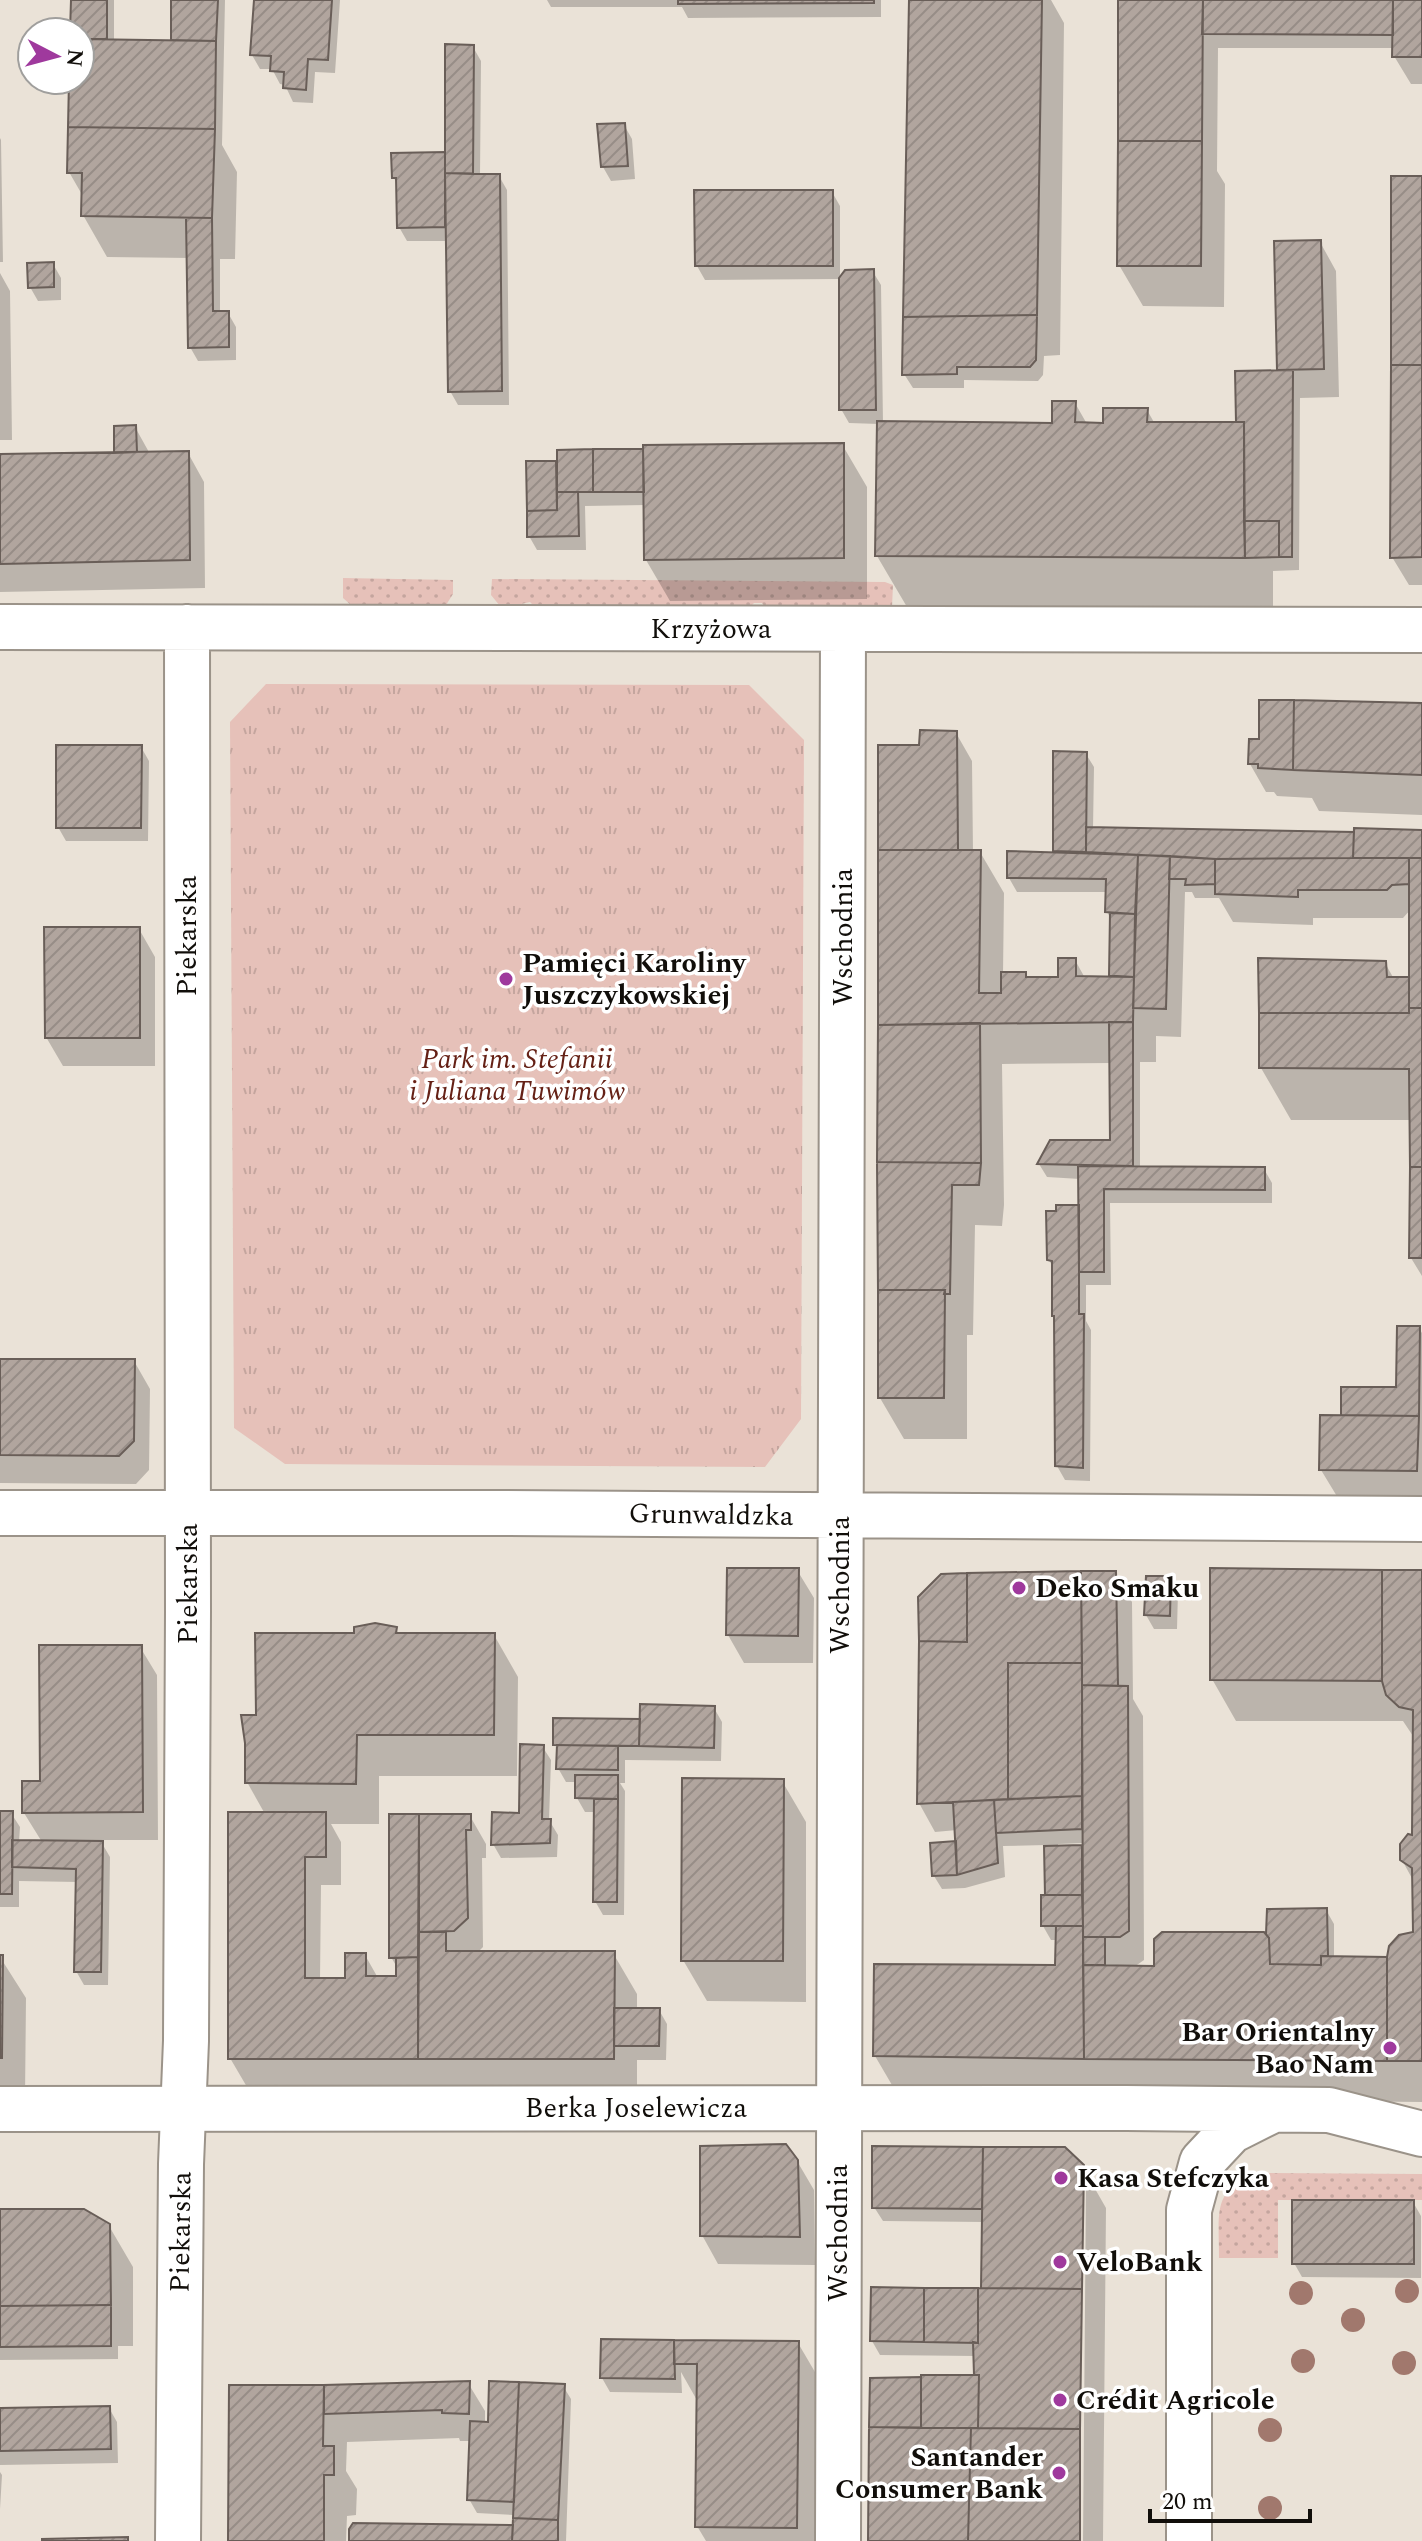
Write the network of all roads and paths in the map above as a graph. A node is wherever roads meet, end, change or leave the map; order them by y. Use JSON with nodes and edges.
{"nodes":[{"id":1,"x":0,"y":627,"type":"edge"},
{"id":2,"x":187,"y":627,"type":"junction"},
{"id":3,"x":843,"y":629,"type":"junction"},
{"id":4,"x":1422,"y":630,"type":"edge"},
{"id":5,"x":0,"y":1513,"type":"edge"},
{"id":6,"x":188,"y":1514,"type":"junction"},
{"id":7,"x":840,"y":1516,"type":"junction"},
{"id":8,"x":1422,"y":1519,"type":"edge"},
{"id":9,"x":184,"y":2108,"type":"junction"},
{"id":10,"x":838,"y":2108,"type":"junction"},
{"id":11,"x":0,"y":2109,"type":"edge"},
{"id":12,"x":1273,"y":2110,"type":"junction"},
{"id":13,"x":1422,"y":2134,"type":"edge"},
{"id":14,"x":178,"y":2541,"type":"edge"},
{"id":15,"x":838,"y":2541,"type":"edge"},
{"id":16,"x":1189,"y":2541,"type":"edge"}],
"edges":[{"from":1,"to":2,"type":"street","name":"Krzyżowa"},
{"from":2,"to":3,"type":"street","name":"Krzyżowa"},
{"from":2,"to":6,"type":"street","name":"Piekarska"},
{"from":3,"to":4,"type":"street","name":"Krzyżowa"},
{"from":3,"to":7,"type":"street","name":"Wschodnia"},
{"from":5,"to":6,"type":"street","name":"Grunwaldzka"},
{"from":6,"to":7,"type":"street","name":"Grunwaldzka"},
{"from":6,"to":9,"type":"street","name":"Piekarska"},
{"from":7,"to":8,"type":"street","name":"Grunwaldzka"},
{"from":7,"to":10,"type":"street","name":"Wschodnia"},
{"from":9,"to":10,"type":"street","name":"Berka Joselewicza"},
{"from":9,"to":11,"type":"street","name":"Berka Joselewicza"},
{"from":9,"to":14,"type":"street","name":"Piekarska"},
{"from":10,"to":12,"type":"street","name":"Berka Joselewicza"},
{"from":10,"to":15,"type":"street","name":"Wschodnia"},
{"from":12,"to":13,"type":"street","name":"Berka Joselewicza"},
{"from":12,"to":16,"type":"street"}]}
